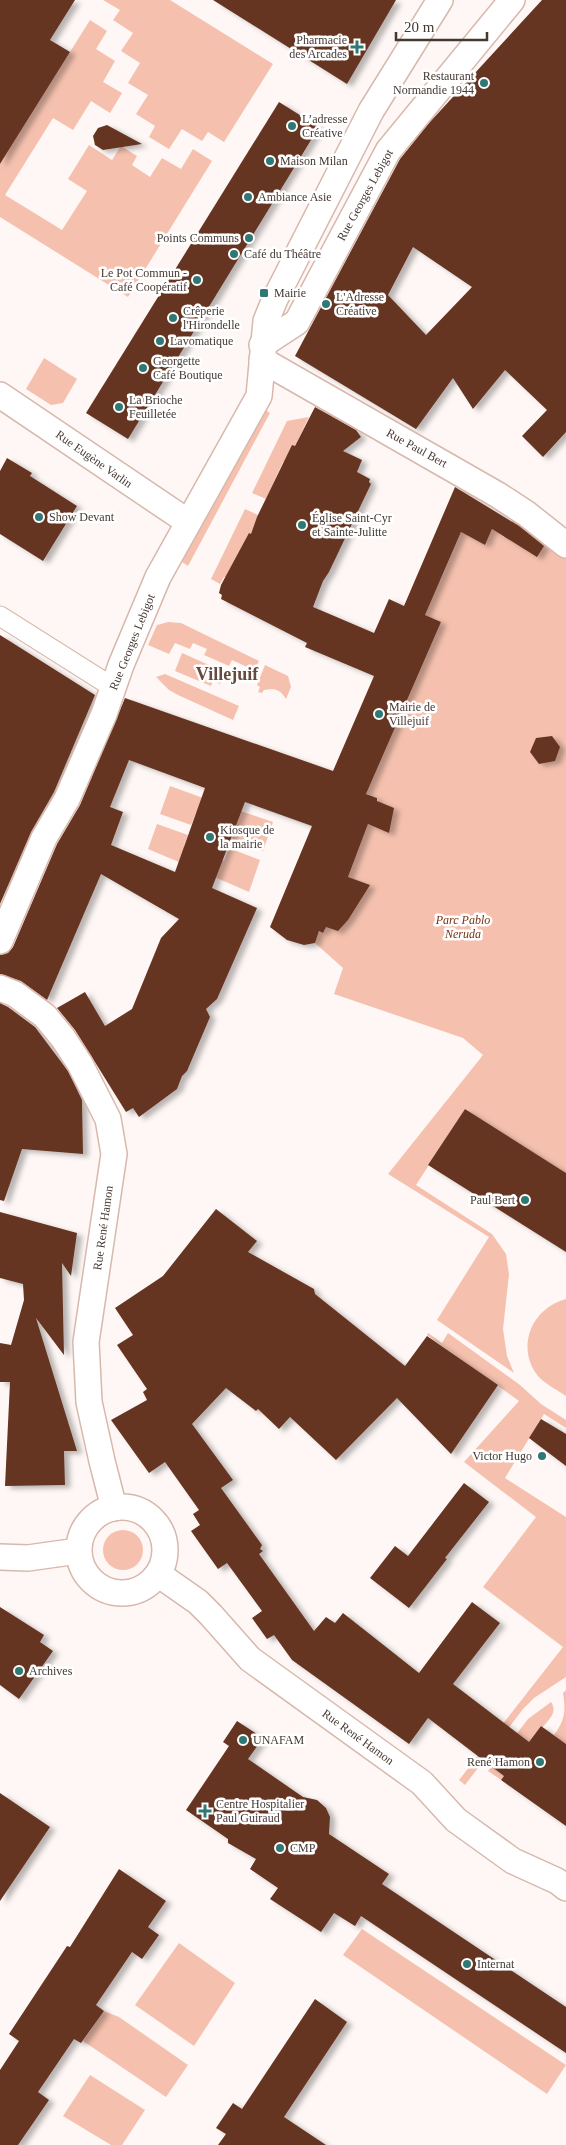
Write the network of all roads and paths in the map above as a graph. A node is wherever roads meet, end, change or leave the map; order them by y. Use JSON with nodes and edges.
{"nodes":[{"id":1,"x":440,"y":0,"type":"edge"},
{"id":2,"x":512,"y":0,"type":"edge"},
{"id":3,"x":262,"y":353,"type":"junction"},
{"id":4,"x":0,"y":395,"type":"edge"},
{"id":5,"x":188,"y":522,"type":"junction"},
{"id":6,"x":566,"y":545,"type":"edge"},
{"id":7,"x":0,"y":616,"type":"edge"},
{"id":8,"x":106,"y":682,"type":"dead end"},
{"id":9,"x":0,"y":941,"type":"edge"},
{"id":10,"x":0,"y":988,"type":"edge"},
{"id":11,"x":114,"y":1508,"type":"junction"},
{"id":12,"x":78,"y":1550,"type":"junction"},
{"id":13,"x":0,"y":1557,"type":"edge"},
{"id":14,"x":158,"y":1574,"type":"junction"},
{"id":15,"x":566,"y":1888,"type":"edge"}],
"edges":[{"from":1,"to":3,"type":"street","name":"Rue Georges Lebigot"},
{"from":2,"to":3,"type":"street","name":"Rue Georges Lebigot"},
{"from":3,"to":5,"type":"street","name":"Rue Georges Lebigot"},
{"from":3,"to":6,"type":"street","name":"Rue Paul Bert"},
{"from":4,"to":5,"type":"street","name":"Rue Eugène Varlin"},
{"from":5,"to":9,"type":"street","name":"Rue Georges Lebigot"},
{"from":7,"to":8,"type":"street"},
{"from":10,"to":11,"type":"street","name":"Rue René Hamon"},
{"from":11,"to":12,"type":"street"},
{"from":11,"to":14,"type":"street"},
{"from":12,"to":13,"type":"street"},
{"from":12,"to":14,"type":"street"},
{"from":14,"to":15,"type":"street","name":"Rue René Hamon"}]}
